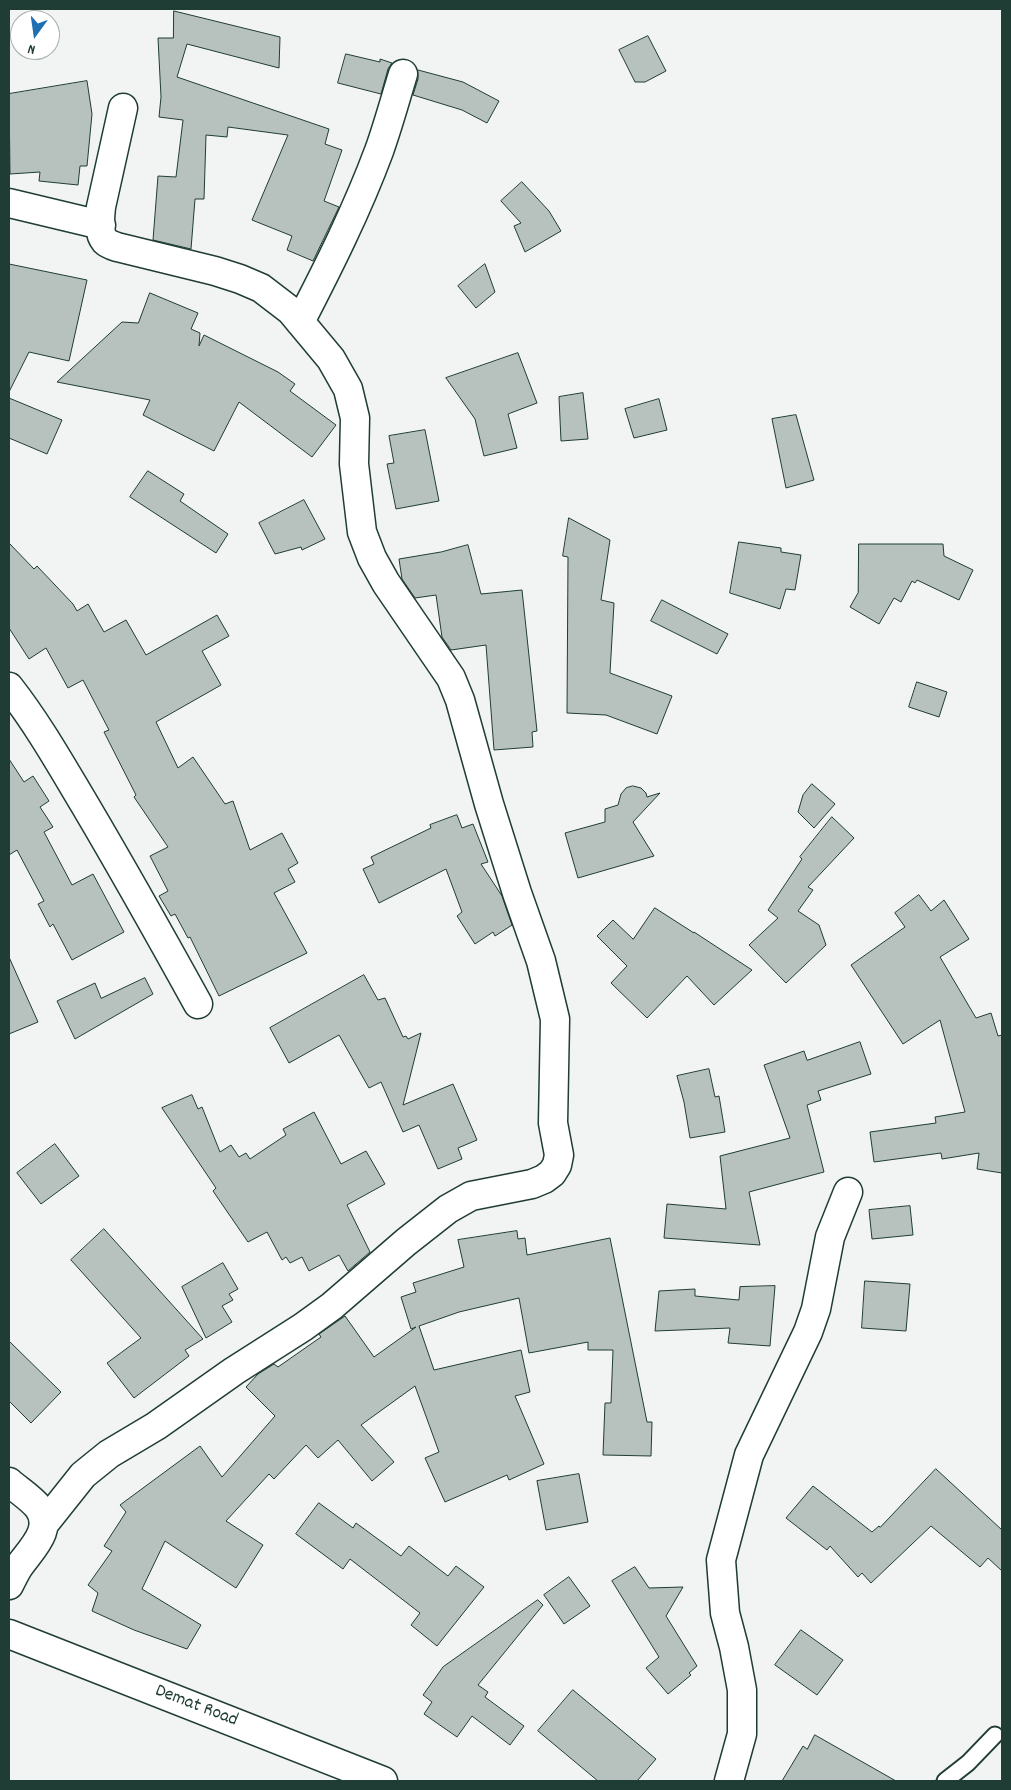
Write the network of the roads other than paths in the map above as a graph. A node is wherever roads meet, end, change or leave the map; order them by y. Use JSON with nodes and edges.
{"nodes":[{"id":1,"x":403,"y":74,"type":"dead end"},
{"id":2,"x":123,"y":108,"type":"dead end"},
{"id":3,"x":9,"y":203,"type":"edge"},
{"id":4,"x":101,"y":226,"type":"junction"},
{"id":5,"x":300,"y":322,"type":"junction"},
{"id":6,"x":9,"y":687,"type":"edge"},
{"id":7,"x":198,"y":1004,"type":"dead end"},
{"id":8,"x":848,"y":1192,"type":"dead end"},
{"id":9,"x":9,"y":1482,"type":"edge"},
{"id":10,"x":44,"y":1524,"type":"junction"},
{"id":11,"x":9,"y":1585,"type":"edge"},
{"id":12,"x":9,"y":1634,"type":"edge"},
{"id":13,"x":995,"y":1735,"type":"dead end"},
{"id":14,"x":382,"y":1781,"type":"edge"},
{"id":15,"x":729,"y":1781,"type":"edge"},
{"id":16,"x":944,"y":1781,"type":"edge"}],
"edges":[{"from":1,"to":5,"type":"street"},
{"from":2,"to":4,"type":"street"},
{"from":3,"to":4,"type":"street"},
{"from":4,"to":5,"type":"street"},
{"from":5,"to":10,"type":"street"},
{"from":6,"to":7,"type":"street"},
{"from":8,"to":15,"type":"street"},
{"from":9,"to":10,"type":"street"},
{"from":10,"to":11,"type":"street"},
{"from":12,"to":14,"type":"street","name":"Demat Road"},
{"from":13,"to":16,"type":"lane"}]}
